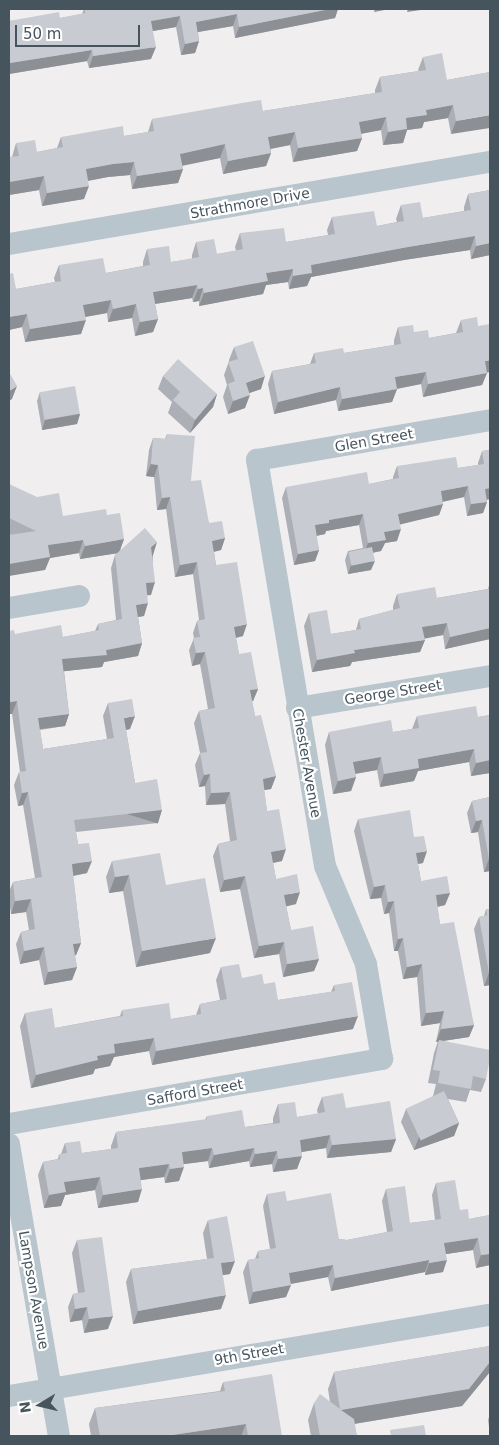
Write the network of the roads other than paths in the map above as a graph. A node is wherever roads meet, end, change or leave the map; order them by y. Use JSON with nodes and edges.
{"nodes":[{"id":1,"x":490,"y":162,"type":"edge"},
{"id":2,"x":9,"y":244,"type":"edge"},
{"id":3,"x":490,"y":420,"type":"edge"},
{"id":4,"x":257,"y":460,"type":"joint"},
{"id":5,"x":79,"y":596,"type":"dead end"},
{"id":6,"x":9,"y":608,"type":"edge"},
{"id":7,"x":490,"y":676,"type":"edge"},
{"id":8,"x":297,"y":708,"type":"junction"},
{"id":9,"x":382,"y":1059,"type":"joint"},
{"id":10,"x":9,"y":1124,"type":"edge"},
{"id":11,"x":9,"y":1144,"type":"edge"},
{"id":12,"x":490,"y":1315,"type":"edge"},
{"id":13,"x":51,"y":1388,"type":"junction"},
{"id":14,"x":9,"y":1396,"type":"edge"},
{"id":15,"x":59,"y":1436,"type":"edge"}],
"edges":[{"from":1,"to":2,"type":"street","name":"Strathmore Drive"},
{"from":3,"to":4,"type":"street","name":"Glen Street"},
{"from":4,"to":8,"type":"street","name":"Chester Avenue"},
{"from":5,"to":6,"type":"street"},
{"from":7,"to":8,"type":"street","name":"George Street"},
{"from":8,"to":9,"type":"street","name":"Chester Avenue"},
{"from":9,"to":10,"type":"street","name":"Safford Street"},
{"from":11,"to":13,"type":"street","name":"Lampson Avenue"},
{"from":12,"to":13,"type":"street","name":"9th Street"},
{"from":13,"to":14,"type":"street","name":"9th Street"},
{"from":13,"to":15,"type":"street","name":"Lampson Avenue"}]}
